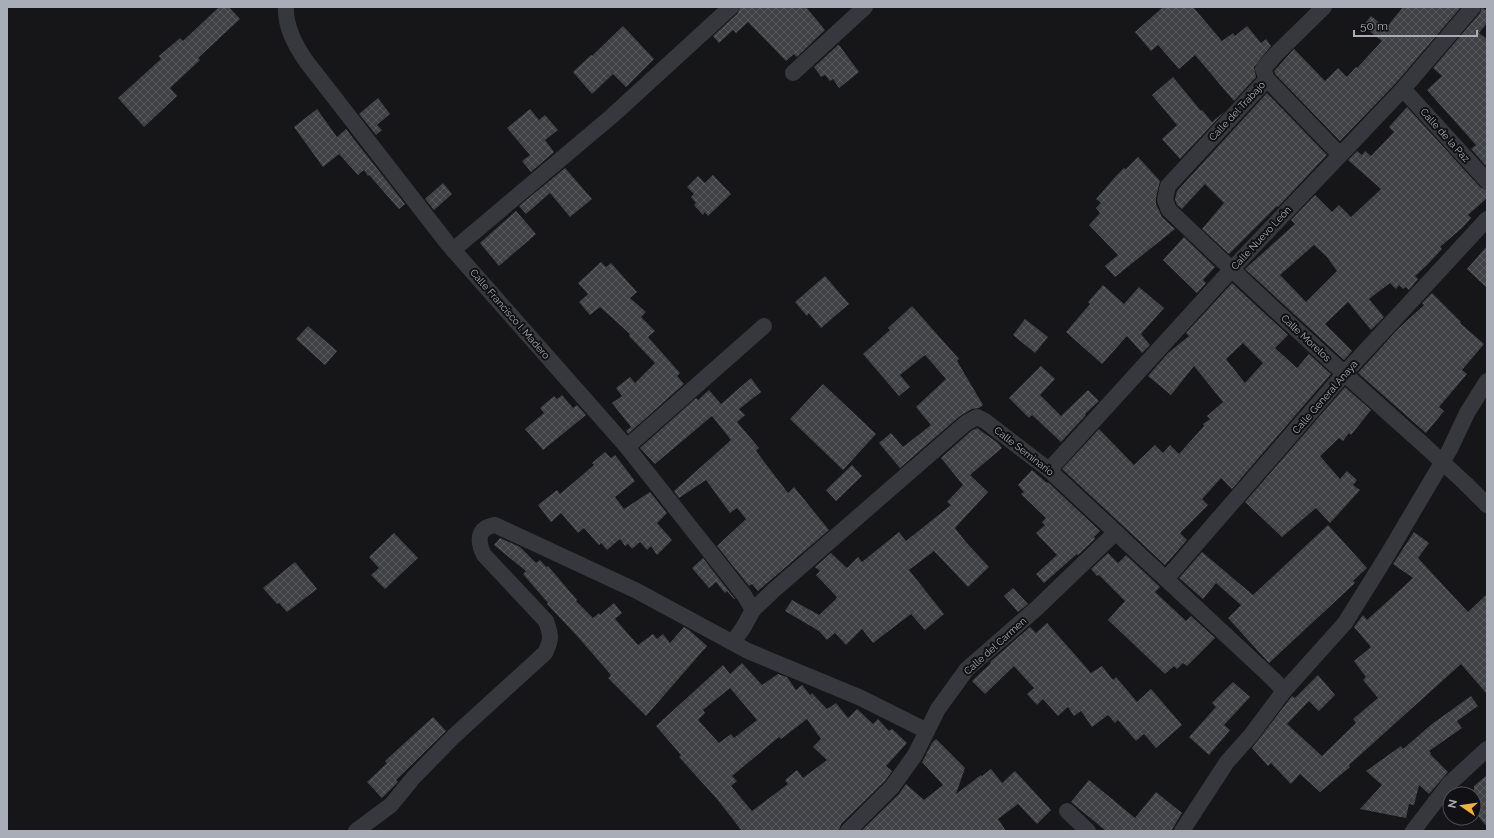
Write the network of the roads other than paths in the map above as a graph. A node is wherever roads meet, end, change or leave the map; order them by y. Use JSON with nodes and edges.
{"nodes":[{"id":1,"x":286,"y":7,"type":"edge"},
{"id":2,"x":731,"y":7,"type":"edge"},
{"id":3,"x":865,"y":7,"type":"edge"},
{"id":4,"x":1324,"y":7,"type":"edge"},
{"id":5,"x":1473,"y":7,"type":"edge"},
{"id":6,"x":793,"y":73,"type":"dead end"},
{"id":7,"x":1267,"y":79,"type":"junction"},
{"id":8,"x":1403,"y":89,"type":"junction"},
{"id":9,"x":1340,"y":155,"type":"junction"},
{"id":10,"x":1487,"y":181,"type":"edge"},
{"id":11,"x":1164,"y":200,"type":"joint"},
{"id":12,"x":1487,"y":219,"type":"edge"},
{"id":13,"x":453,"y":250,"type":"junction"},
{"id":14,"x":1232,"y":270,"type":"junction"},
{"id":15,"x":764,"y":326,"type":"dead end"},
{"id":16,"x":1344,"y":374,"type":"junction"},
{"id":17,"x":1487,"y":381,"type":"edge"},
{"id":18,"x":627,"y":447,"type":"junction"},
{"id":19,"x":1049,"y":470,"type":"junction"},
{"id":20,"x":1487,"y":505,"type":"edge"},
{"id":21,"x":1116,"y":532,"type":"junction"},
{"id":22,"x":1166,"y":579,"type":"junction"},
{"id":23,"x":753,"y":610,"type":"junction"},
{"id":24,"x":732,"y":642,"type":"junction"},
{"id":25,"x":1284,"y":691,"type":"junction"},
{"id":26,"x":927,"y":731,"type":"junction"},
{"id":27,"x":1487,"y":749,"type":"edge"},
{"id":28,"x":1067,"y":811,"type":"dead end"},
{"id":29,"x":356,"y":831,"type":"edge"},
{"id":30,"x":848,"y":831,"type":"edge"},
{"id":31,"x":1088,"y":831,"type":"edge"},
{"id":32,"x":1182,"y":831,"type":"edge"},
{"id":33,"x":1413,"y":831,"type":"edge"}],
"edges":[{"from":1,"to":13,"type":"street","name":"Calle Francisco I. Madero"},
{"from":2,"to":13,"type":"street"},
{"from":3,"to":6,"type":"street"},
{"from":4,"to":7,"type":"street","name":"Calle del Trabajo"},
{"from":5,"to":8,"type":"street","name":"Calle Nuevo León"},
{"from":7,"to":9,"type":"street"},
{"from":7,"to":11,"type":"street","name":"Calle del Trabajo"},
{"from":8,"to":9,"type":"street","name":"Calle Nuevo León"},
{"from":8,"to":10,"type":"street","name":"Calle de la Paz"},
{"from":9,"to":14,"type":"street","name":"Calle Nuevo León"},
{"from":11,"to":14,"type":"street","name":"Calle Morelos"},
{"from":12,"to":16,"type":"street","name":"Calle General Anaya"},
{"from":13,"to":18,"type":"street","name":"Calle Francisco I. Madero"},
{"from":14,"to":16,"type":"street","name":"Calle Morelos"},
{"from":14,"to":19,"type":"street","name":"Calle Nuevo León"},
{"from":15,"to":18,"type":"street"},
{"from":16,"to":20,"type":"street","name":"Calle Morelos","bridge":true},
{"from":16,"to":22,"type":"street","name":"Calle General Anaya"},
{"from":17,"to":25,"type":"street"},
{"from":18,"to":23,"type":"street","name":"Calle Francisco I. Madero"},
{"from":19,"to":21,"type":"street","name":"Calle Seminario"},
{"from":19,"to":23,"type":"street","name":"Calle Seminario"},
{"from":21,"to":22,"type":"street","name":"Calle Seminario"},
{"from":21,"to":26,"type":"street","name":"Calle del Carmen"},
{"from":22,"to":25,"type":"street","name":"Calle Seminario"},
{"from":23,"to":24,"type":"street"},
{"from":24,"to":26,"type":"street"},
{"from":24,"to":29,"type":"street"},
{"from":25,"to":32,"type":"street"},
{"from":26,"to":30,"type":"street","name":"Calle del Carmen"},
{"from":27,"to":33,"type":"street"},
{"from":28,"to":31,"type":"street"}]}
